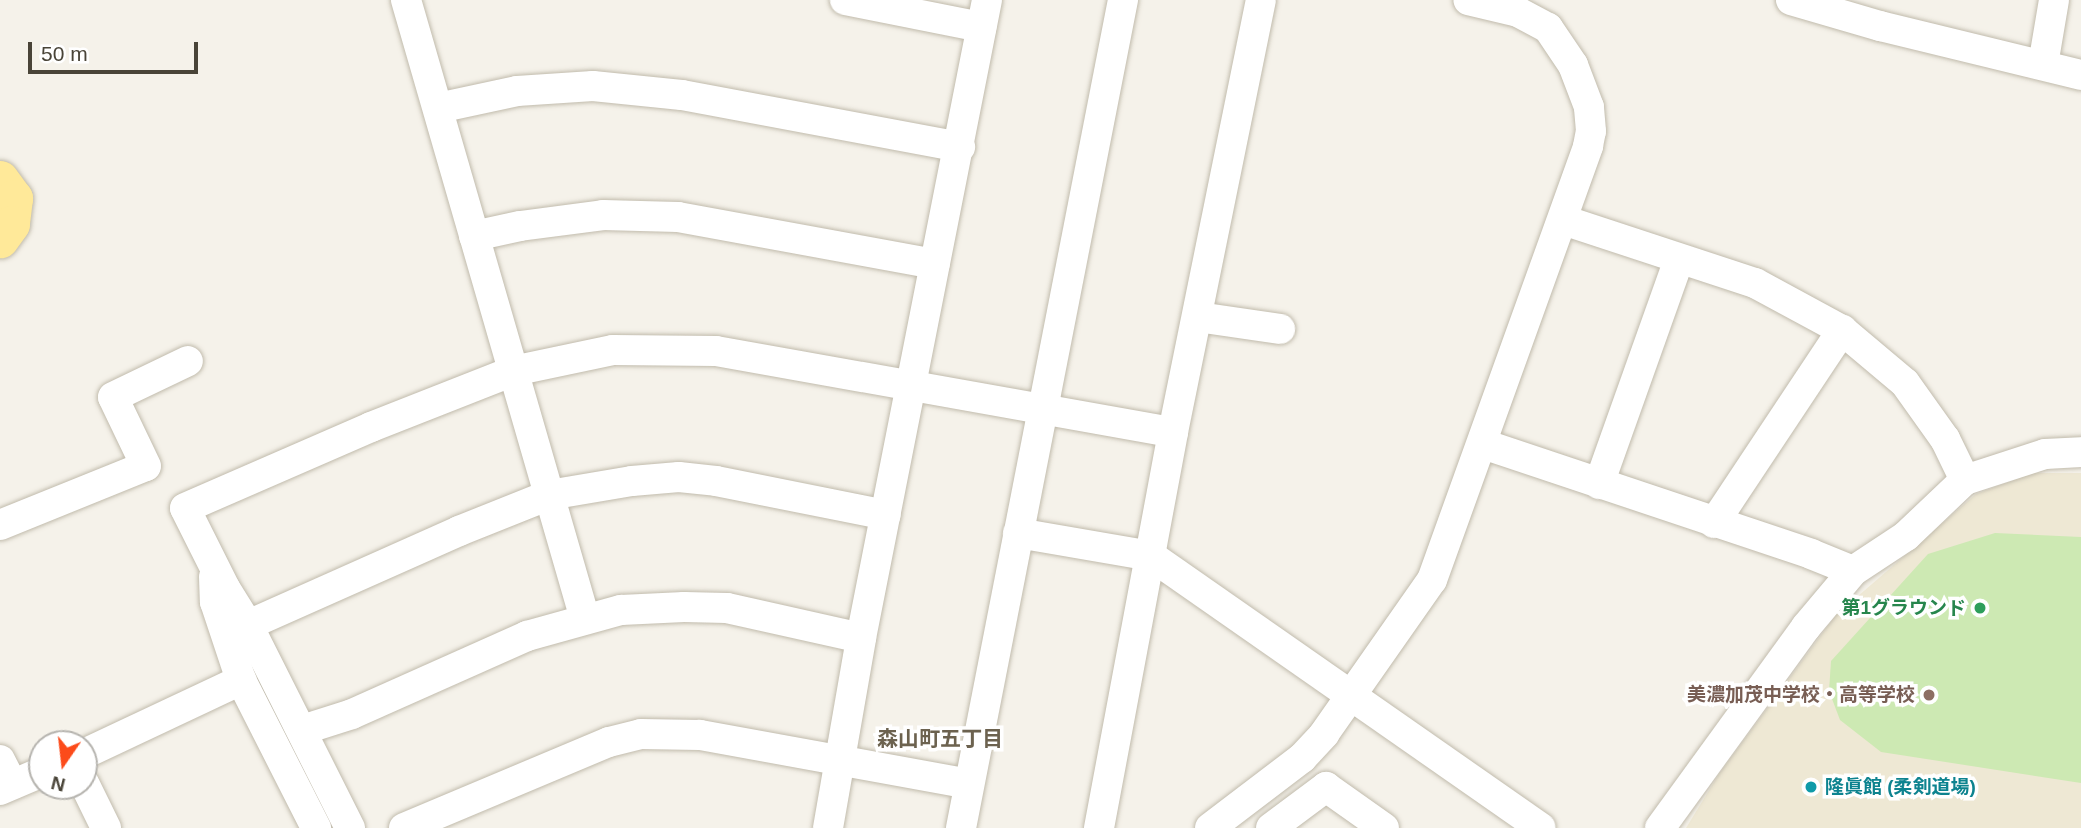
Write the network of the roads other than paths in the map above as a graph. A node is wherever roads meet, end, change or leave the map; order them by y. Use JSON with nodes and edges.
{"nodes":[{"id":1,"x":406,"y":0,"type":"edge"},
{"id":2,"x":845,"y":0,"type":"edge"},
{"id":3,"x":1123,"y":0,"type":"edge"},
{"id":4,"x":1261,"y":0,"type":"edge"},
{"id":5,"x":1468,"y":0,"type":"edge"},
{"id":6,"x":1791,"y":0,"type":"edge"},
{"id":7,"x":2054,"y":0,"type":"edge"},
{"id":8,"x":984,"y":14,"type":"edge"},
{"id":9,"x":2043,"y":65,"type":"junction"},
{"id":10,"x":2081,"y":75,"type":"edge"},
{"id":11,"x":438,"y":108,"type":"junction"},
{"id":12,"x":960,"y":147,"type":"junction"},
{"id":13,"x":0,"y":179,"type":"edge"},
{"id":14,"x":1563,"y":220,"type":"junction"},
{"id":15,"x":474,"y":236,"type":"junction"},
{"id":16,"x":0,"y":239,"type":"edge"},
{"id":17,"x":1679,"y":259,"type":"junction"},
{"id":18,"x":935,"y":264,"type":"junction"},
{"id":19,"x":1198,"y":317,"type":"junction"},
{"id":20,"x":1280,"y":329,"type":"dead end"},
{"id":21,"x":1842,"y":330,"type":"junction"},
{"id":22,"x":188,"y":361,"type":"dead end"},
{"id":23,"x":513,"y":371,"type":"junction"},
{"id":24,"x":912,"y":385,"type":"junction"},
{"id":25,"x":1042,"y":411,"type":"junction"},
{"id":26,"x":1173,"y":432,"type":"junction"},
{"id":27,"x":1483,"y":444,"type":"junction"},
{"id":28,"x":2081,"y":452,"type":"edge"},
{"id":29,"x":1965,"y":480,"type":"junction"},
{"id":30,"x":1599,"y":484,"type":"junction"},
{"id":31,"x":549,"y":495,"type":"junction"},
{"id":32,"x":886,"y":515,"type":"junction"},
{"id":33,"x":1714,"y":523,"type":"junction"},
{"id":34,"x":0,"y":525,"type":"edge"},
{"id":35,"x":1018,"y":533,"type":"junction"},
{"id":36,"x":1151,"y":556,"type":"junction"},
{"id":37,"x":213,"y":564,"type":"junction"},
{"id":38,"x":1853,"y":571,"type":"junction"},
{"id":39,"x":585,"y":620,"type":"junction"},
{"id":40,"x":248,"y":625,"type":"junction"},
{"id":41,"x":861,"y":638,"type":"junction"},
{"id":42,"x":241,"y":680,"type":"junction"},
{"id":43,"x":1351,"y":696,"type":"junction"},
{"id":44,"x":302,"y":730,"type":"junction"},
{"id":45,"x":98,"y":747,"type":"edge"},
{"id":46,"x":841,"y":761,"type":"junction"},
{"id":47,"x":28,"y":774,"type":"edge"},
{"id":48,"x":4,"y":778,"type":"edge"},
{"id":49,"x":969,"y":784,"type":"junction"},
{"id":50,"x":92,"y":800,"type":"edge"},
{"id":51,"x":106,"y":828,"type":"edge"},
{"id":52,"x":316,"y":828,"type":"edge"},
{"id":53,"x":350,"y":828,"type":"edge"},
{"id":54,"x":404,"y":828,"type":"edge"},
{"id":55,"x":828,"y":828,"type":"edge"},
{"id":56,"x":961,"y":828,"type":"edge"},
{"id":57,"x":1099,"y":828,"type":"edge"},
{"id":58,"x":1210,"y":828,"type":"edge"},
{"id":59,"x":1271,"y":828,"type":"edge"},
{"id":60,"x":1384,"y":828,"type":"edge"},
{"id":61,"x":1541,"y":828,"type":"edge"},
{"id":62,"x":1660,"y":828,"type":"edge"}],
"edges":[{"from":1,"to":11,"type":"street"},
{"from":2,"to":8,"type":"street"},
{"from":3,"to":25,"type":"street"},
{"from":4,"to":19,"type":"street"},
{"from":5,"to":14,"type":"street"},
{"from":6,"to":9,"type":"street"},
{"from":7,"to":9,"type":"street"},
{"from":8,"to":12,"type":"street"},
{"from":9,"to":10,"type":"street"},
{"from":11,"to":12,"type":"street"},
{"from":11,"to":15,"type":"street"},
{"from":12,"to":18,"type":"street"},
{"from":13,"to":16,"type":"main road"},
{"from":14,"to":17,"type":"street"},
{"from":14,"to":27,"type":"street"},
{"from":15,"to":18,"type":"street"},
{"from":15,"to":23,"type":"street"},
{"from":17,"to":21,"type":"street"},
{"from":17,"to":30,"type":"street"},
{"from":18,"to":24,"type":"street"},
{"from":19,"to":20,"type":"street"},
{"from":19,"to":26,"type":"street"},
{"from":21,"to":29,"type":"street"},
{"from":21,"to":33,"type":"street"},
{"from":22,"to":34,"type":"street"},
{"from":23,"to":24,"type":"street"},
{"from":23,"to":31,"type":"street"},
{"from":23,"to":37,"type":"street"},
{"from":24,"to":25,"type":"street"},
{"from":24,"to":32,"type":"street"},
{"from":25,"to":26,"type":"street"},
{"from":25,"to":35,"type":"street"},
{"from":26,"to":36,"type":"street"},
{"from":27,"to":30,"type":"street"},
{"from":27,"to":43,"type":"street"},
{"from":28,"to":29,"type":"street"},
{"from":29,"to":38,"type":"street"},
{"from":30,"to":33,"type":"street"},
{"from":31,"to":32,"type":"street"},
{"from":31,"to":39,"type":"street"},
{"from":31,"to":40,"type":"street"},
{"from":32,"to":41,"type":"street"},
{"from":33,"to":38,"type":"street"},
{"from":35,"to":36,"type":"street"},
{"from":35,"to":49,"type":"street"},
{"from":36,"to":43,"type":"street"},
{"from":36,"to":57,"type":"street"},
{"from":37,"to":40,"type":"street"},
{"from":37,"to":42,"type":"street"},
{"from":38,"to":62,"type":"street"},
{"from":39,"to":41,"type":"street"},
{"from":39,"to":44,"type":"street"},
{"from":40,"to":44,"type":"street"},
{"from":41,"to":46,"type":"street"},
{"from":42,"to":45,"type":"street"},
{"from":42,"to":52,"type":"street"},
{"from":43,"to":58,"type":"street"},
{"from":43,"to":61,"type":"street"},
{"from":44,"to":53,"type":"street"},
{"from":46,"to":49,"type":"street"},
{"from":46,"to":54,"type":"street"},
{"from":46,"to":55,"type":"street"},
{"from":47,"to":48,"type":"street"},
{"from":49,"to":56,"type":"street"},
{"from":50,"to":51,"type":"street"},
{"from":59,"to":60,"type":"street"}]}
